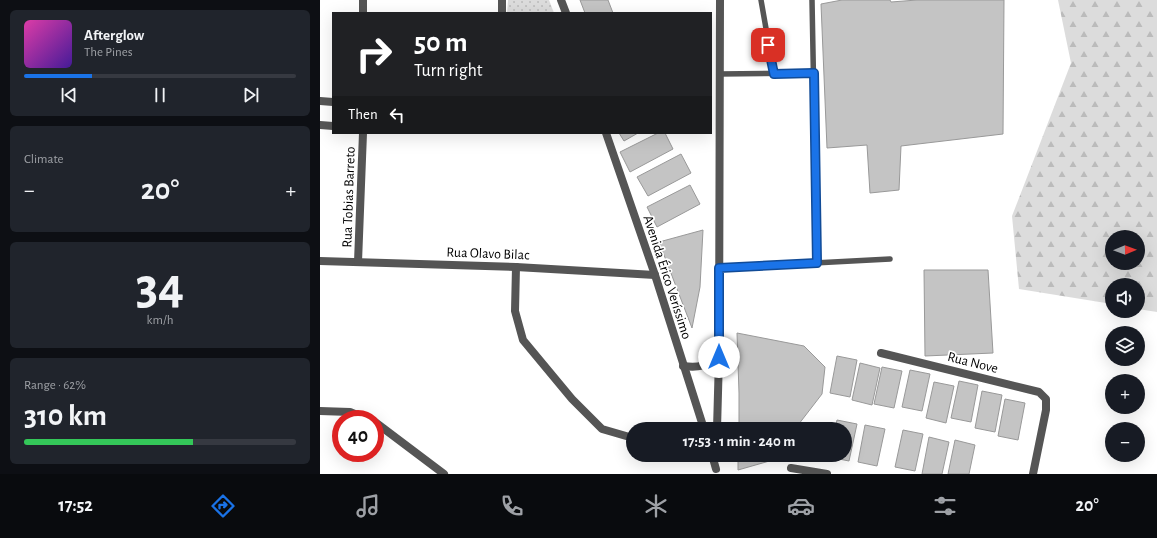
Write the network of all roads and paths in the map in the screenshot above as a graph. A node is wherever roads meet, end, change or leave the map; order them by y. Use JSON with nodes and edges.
{"nodes":[{"id":1,"x":363,"y":0,"type":"edge"},
{"id":2,"x":502,"y":0,"type":"edge"},
{"id":3,"x":561,"y":0,"type":"edge"},
{"id":4,"x":720,"y":0,"type":"edge"},
{"id":5,"x":761,"y":0,"type":"edge"},
{"id":6,"x":812,"y":0,"type":"edge"},
{"id":7,"x":363,"y":12,"type":"edge"},
{"id":8,"x":502,"y":12,"type":"edge"},
{"id":9,"x":566,"y":12,"type":"edge"},
{"id":10,"x":814,"y":73,"type":"junction"},
{"id":11,"x":719,"y":74,"type":"junction"},
{"id":12,"x":774,"y":74,"type":"junction"},
{"id":13,"x":320,"y":101,"type":"edge"},
{"id":14,"x":332,"y":102,"type":"edge"},
{"id":15,"x":320,"y":125,"type":"edge"},
{"id":16,"x":332,"y":126,"type":"edge"},
{"id":17,"x":363,"y":134,"type":"edge"},
{"id":18,"x":606,"y":134,"type":"edge"},
{"id":19,"x":890,"y":259,"type":"dead end"},
{"id":20,"x":320,"y":261,"type":"edge"},
{"id":21,"x":358,"y":262,"type":"junction"},
{"id":22,"x":817,"y":263,"type":"junction"},
{"id":23,"x":516,"y":267,"type":"junction"},
{"id":24,"x":719,"y":268,"type":"junction"},
{"id":25,"x":655,"y":275,"type":"junction"},
{"id":26,"x":881,"y":353,"type":"dead end"},
{"id":27,"x":719,"y":357,"type":"junction"},
{"id":28,"x":683,"y":366,"type":"junction"},
{"id":29,"x":320,"y":411,"type":"edge"},
{"id":30,"x":332,"y":411,"type":"edge"},
{"id":31,"x":702,"y":422,"type":"edge"},
{"id":32,"x":717,"y":422,"type":"edge"},
{"id":33,"x":384,"y":429,"type":"edge"},
{"id":34,"x":626,"y":436,"type":"edge"},
{"id":35,"x":791,"y":468,"type":"dead end"},
{"id":36,"x":444,"y":474,"type":"edge"},
{"id":37,"x":827,"y":474,"type":"edge"},
{"id":38,"x":1032,"y":474,"type":"edge"}],
"edges":[{"from":1,"to":7,"type":"street"},
{"from":2,"to":8,"type":"street"},
{"from":3,"to":9,"type":"street"},
{"from":4,"to":11,"type":"street"},
{"from":5,"to":12,"type":"lane"},
{"from":6,"to":10,"type":"lane"},
{"from":10,"to":12,"type":"lane"},
{"from":10,"to":22,"type":"lane"},
{"from":11,"to":12,"type":"lane"},
{"from":11,"to":24,"type":"street"},
{"from":13,"to":14,"type":"street"},
{"from":15,"to":16,"type":"street"},
{"from":17,"to":21,"type":"street","name":"Rua Tobias Barreto"},
{"from":18,"to":25,"type":"street","name":"Avenida Érico Veríssimo"},
{"from":19,"to":22,"type":"lane"},
{"from":20,"to":21,"type":"street","name":"Rua Olavo Bilac"},
{"from":21,"to":23,"type":"street","name":"Rua Olavo Bilac"},
{"from":22,"to":24,"type":"lane"},
{"from":23,"to":25,"type":"street","name":"Rua Olavo Bilac"},
{"from":23,"to":34,"type":"street"},
{"from":24,"to":27,"type":"street"},
{"from":25,"to":28,"type":"street","name":"Avenida Érico Veríssimo"},
{"from":26,"to":38,"type":"street","name":"Rua Nove"},
{"from":27,"to":28,"type":"street"},
{"from":27,"to":32,"type":"street"},
{"from":28,"to":31,"type":"street","name":"Avenida Érico Veríssimo"},
{"from":29,"to":30,"type":"street"},
{"from":33,"to":36,"type":"street"},
{"from":35,"to":37,"type":"street"}]}
